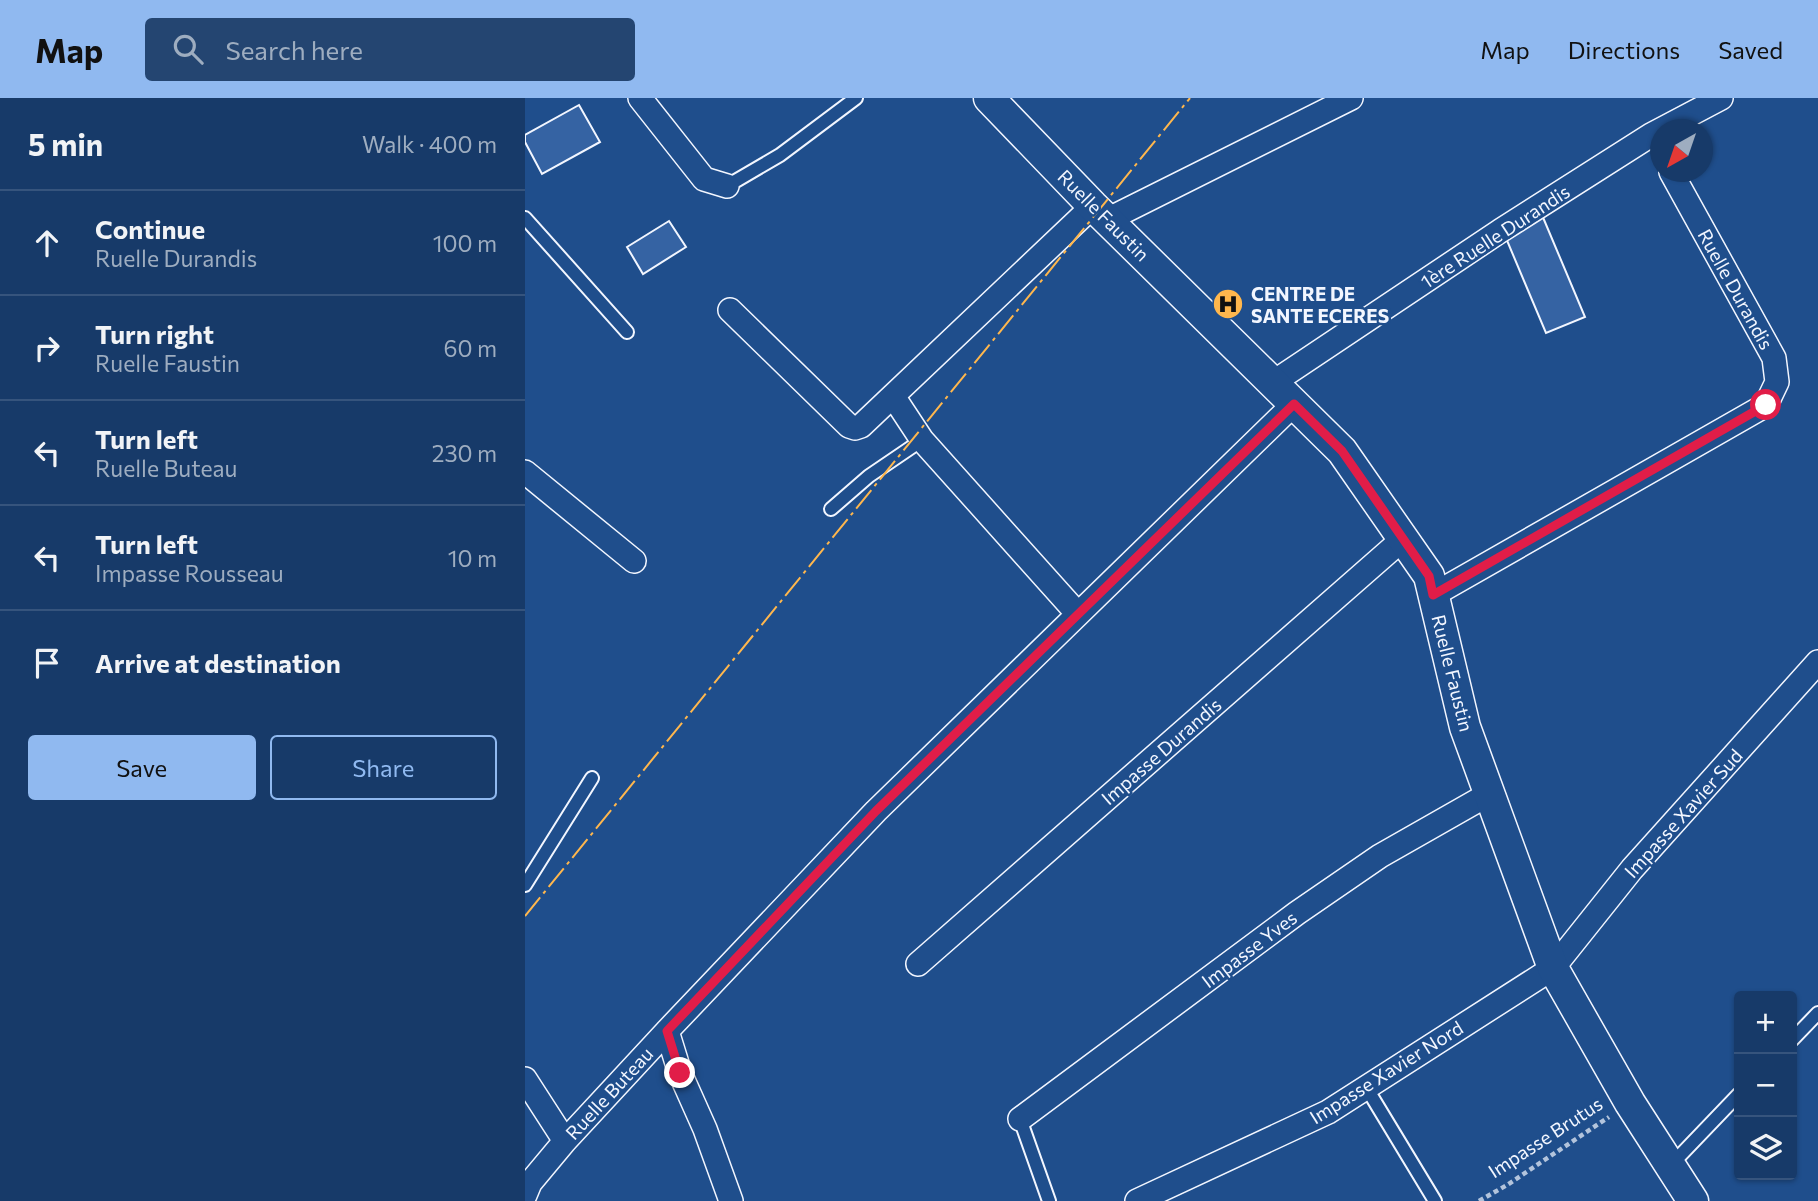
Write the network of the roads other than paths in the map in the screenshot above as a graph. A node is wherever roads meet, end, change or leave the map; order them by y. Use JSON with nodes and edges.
{"nodes":[{"id":1,"x":640,"y":98,"type":"edge"},
{"id":2,"x":856,"y":98,"type":"edge"},
{"id":3,"x":989,"y":98,"type":"edge"},
{"id":4,"x":1350,"y":98,"type":"edge"},
{"id":5,"x":1721,"y":98,"type":"edge"},
{"id":6,"x":1691,"y":119,"type":"edge"},
{"id":7,"x":1650,"y":146,"type":"edge"},
{"id":8,"x":1677,"y":182,"type":"edge"},
{"id":9,"x":727,"y":186,"type":"joint"},
{"id":10,"x":1100,"y":213,"type":"junction"},
{"id":11,"x":525,"y":218,"type":"edge"},
{"id":12,"x":730,"y":310,"type":"dead end"},
{"id":13,"x":627,"y":332,"type":"dead end"},
{"id":14,"x":1273,"y":382,"type":"junction"},
{"id":15,"x":893,"y":396,"type":"junction"},
{"id":16,"x":1294,"y":404,"type":"junction"},
{"id":17,"x":922,"y":440,"type":"junction"},
{"id":18,"x":525,"y":472,"type":"edge"},
{"id":19,"x":831,"y":509,"type":"dead end"},
{"id":20,"x":1404,"y":538,"type":"junction"},
{"id":21,"x":634,"y":561,"type":"dead end"},
{"id":22,"x":1433,"y":595,"type":"junction"},
{"id":23,"x":1077,"y":614,"type":"junction"},
{"id":24,"x":1818,"y":662,"type":"edge"},
{"id":25,"x":592,"y":778,"type":"dead end"},
{"id":26,"x":1489,"y":794,"type":"junction"},
{"id":27,"x":525,"y":885,"type":"edge"},
{"id":28,"x":918,"y":964,"type":"dead end"},
{"id":29,"x":1553,"y":968,"type":"junction"},
{"id":30,"x":1818,"y":1013,"type":"edge"},
{"id":31,"x":667,"y":1031,"type":"junction"},
{"id":32,"x":1797,"y":1035,"type":"edge"},
{"id":33,"x":525,"y":1079,"type":"edge"},
{"id":34,"x":1367,"y":1087,"type":"junction"},
{"id":35,"x":1734,"y":1099,"type":"edge"},
{"id":36,"x":1020,"y":1119,"type":"joint"},
{"id":37,"x":565,"y":1141,"type":"junction"},
{"id":38,"x":1670,"y":1165,"type":"junction"},
{"id":39,"x":525,"y":1195,"type":"edge"},
{"id":40,"x":731,"y":1201,"type":"edge"},
{"id":41,"x":1049,"y":1201,"type":"edge"},
{"id":42,"x":1137,"y":1201,"type":"edge"},
{"id":43,"x":1435,"y":1201,"type":"edge"},
{"id":44,"x":1692,"y":1201,"type":"edge"}],
"edges":[{"from":1,"to":9,"type":"street"},
{"from":2,"to":9,"type":"lane"},
{"from":3,"to":10,"type":"street","name":"Ruelle Faustin"},
{"from":4,"to":10,"type":"street"},
{"from":5,"to":6,"type":"street","name":"1ère Ruelle Durandis"},
{"from":7,"to":14,"type":"street","name":"1ère Ruelle Durandis"},
{"from":8,"to":22,"type":"street","name":"Ruelle Durandis"},
{"from":10,"to":14,"type":"street","name":"Ruelle Faustin"},
{"from":10,"to":15,"type":"street"},
{"from":11,"to":13,"type":"lane"},
{"from":12,"to":15,"type":"street"},
{"from":14,"to":16,"type":"street","name":"Ruelle Faustin"},
{"from":15,"to":17,"type":"street"},
{"from":16,"to":20,"type":"street","name":"Ruelle Faustin"},
{"from":16,"to":23,"type":"street","name":"Ruelle Buteau"},
{"from":17,"to":19,"type":"lane"},
{"from":17,"to":23,"type":"street"},
{"from":18,"to":21,"type":"street"},
{"from":20,"to":22,"type":"street","name":"Ruelle Faustin"},
{"from":20,"to":28,"type":"street","name":"Impasse Durandis"},
{"from":22,"to":26,"type":"street","name":"Ruelle Faustin"},
{"from":23,"to":31,"type":"street","name":"Ruelle Buteau"},
{"from":24,"to":29,"type":"street","name":"Impasse Xavier Sud"},
{"from":25,"to":27,"type":"lane"},
{"from":26,"to":29,"type":"street","name":"Ruelle Faustin"},
{"from":26,"to":36,"type":"street","name":"Impasse Yves"},
{"from":29,"to":34,"type":"street","name":"Impasse Xavier Nord"},
{"from":29,"to":38,"type":"street","name":"Ruelle Faustin"},
{"from":30,"to":32,"type":"lane"},
{"from":31,"to":37,"type":"street","name":"Ruelle Buteau"},
{"from":31,"to":40,"type":"street"},
{"from":33,"to":37,"type":"street"},
{"from":34,"to":42,"type":"street","name":"Impasse Xavier Nord"},
{"from":34,"to":43,"type":"lane"},
{"from":35,"to":38,"type":"lane"},
{"from":36,"to":41,"type":"lane"},
{"from":37,"to":39,"type":"street","name":"Ruelle Buteau"},
{"from":38,"to":44,"type":"street","name":"Ruelle Faustin"}]}
